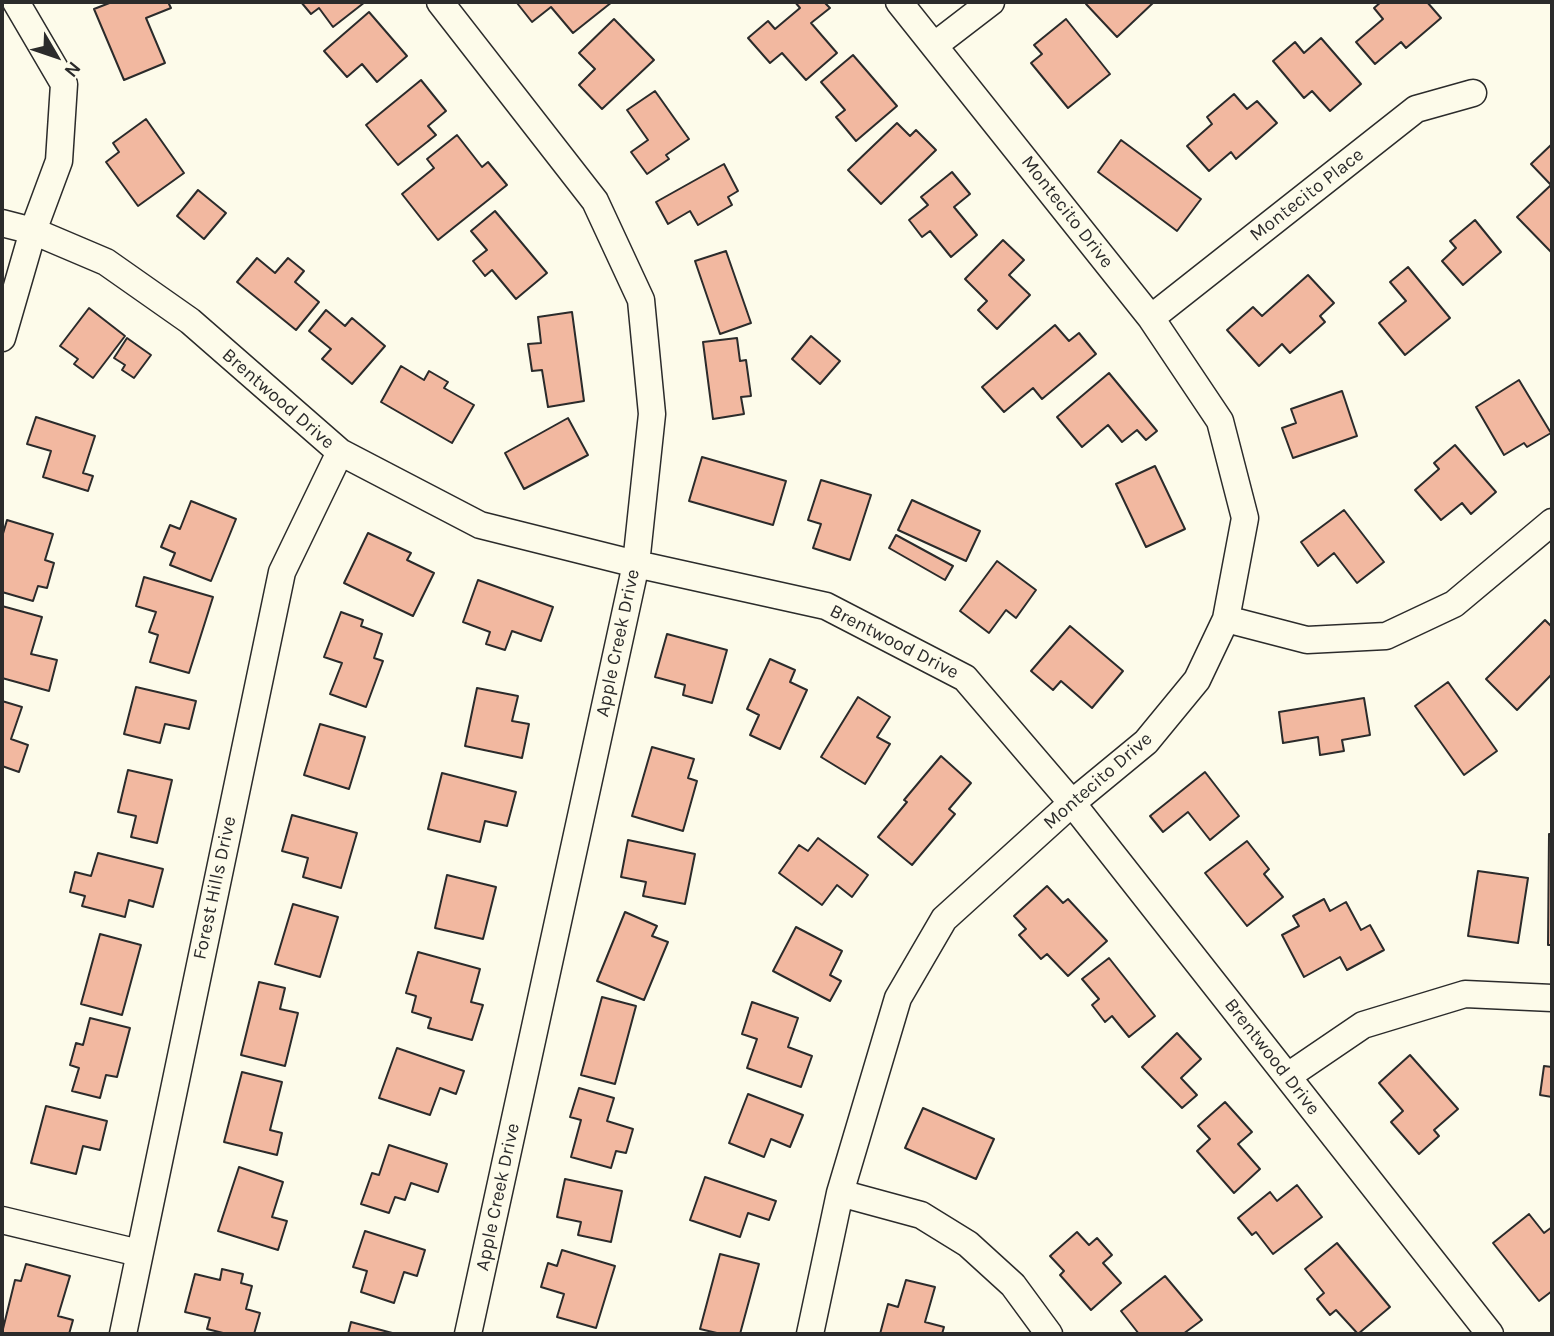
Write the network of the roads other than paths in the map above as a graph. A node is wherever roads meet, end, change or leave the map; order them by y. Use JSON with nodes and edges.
{"nodes":[{"id":1,"x":16,"y":2,"type":"edge"},
{"id":2,"x":440,"y":2,"type":"edge"},
{"id":3,"x":899,"y":2,"type":"edge"},
{"id":4,"x":991,"y":2,"type":"edge"},
{"id":5,"x":935,"y":46,"type":"junction"},
{"id":6,"x":1473,"y":93,"type":"dead end"},
{"id":7,"x":2,"y":223,"type":"edge"},
{"id":8,"x":33,"y":231,"type":"junction"},
{"id":9,"x":1152,"y":318,"type":"junction"},
{"id":10,"x":2,"y":338,"type":"edge"},
{"id":11,"x":340,"y":452,"type":"junction"},
{"id":12,"x":1552,"y":522,"type":"edge"},
{"id":13,"x":636,"y":564,"type":"junction"},
{"id":14,"x":1226,"y":619,"type":"junction"},
{"id":15,"x":1072,"y":803,"type":"junction"},
{"id":16,"x":1552,"y":998,"type":"edge"},
{"id":17,"x":1288,"y":1076,"type":"junction"},
{"id":18,"x":840,"y":1193,"type":"junction"},
{"id":19,"x":2,"y":1220,"type":"edge"},
{"id":20,"x":139,"y":1254,"type":"junction"},
{"id":21,"x":123,"y":1334,"type":"edge"},
{"id":22,"x":468,"y":1334,"type":"edge"},
{"id":23,"x":810,"y":1334,"type":"edge"},
{"id":24,"x":1049,"y":1334,"type":"edge"},
{"id":25,"x":1490,"y":1334,"type":"edge"}],
"edges":[{"from":1,"to":8,"type":"street"},
{"from":2,"to":13,"type":"street","name":"Apple Creek Drive"},
{"from":3,"to":5,"type":"street","name":"Montecito Drive"},
{"from":4,"to":5,"type":"street"},
{"from":5,"to":9,"type":"street","name":"Montecito Drive"},
{"from":6,"to":9,"type":"street","name":"Montecito Place"},
{"from":7,"to":8,"type":"street","name":"Brentwood Drive"},
{"from":8,"to":10,"type":"street"},
{"from":8,"to":11,"type":"street","name":"Brentwood Drive"},
{"from":9,"to":14,"type":"street","name":"Montecito Drive"},
{"from":11,"to":13,"type":"street","name":"Brentwood Drive"},
{"from":11,"to":20,"type":"street","name":"Forest Hills Drive"},
{"from":12,"to":14,"type":"street"},
{"from":13,"to":15,"type":"street","name":"Brentwood Drive"},
{"from":13,"to":22,"type":"street","name":"Apple Creek Drive"},
{"from":14,"to":15,"type":"street","name":"Montecito Drive"},
{"from":15,"to":17,"type":"street","name":"Brentwood Drive"},
{"from":15,"to":18,"type":"street","name":"Montecito Drive"},
{"from":16,"to":17,"type":"street"},
{"from":17,"to":25,"type":"street","name":"Brentwood Drive"},
{"from":18,"to":23,"type":"street","name":"Montecito Drive"},
{"from":18,"to":24,"type":"street"},
{"from":19,"to":20,"type":"street"},
{"from":20,"to":21,"type":"street","name":"Forest Hills Drive"}]}
